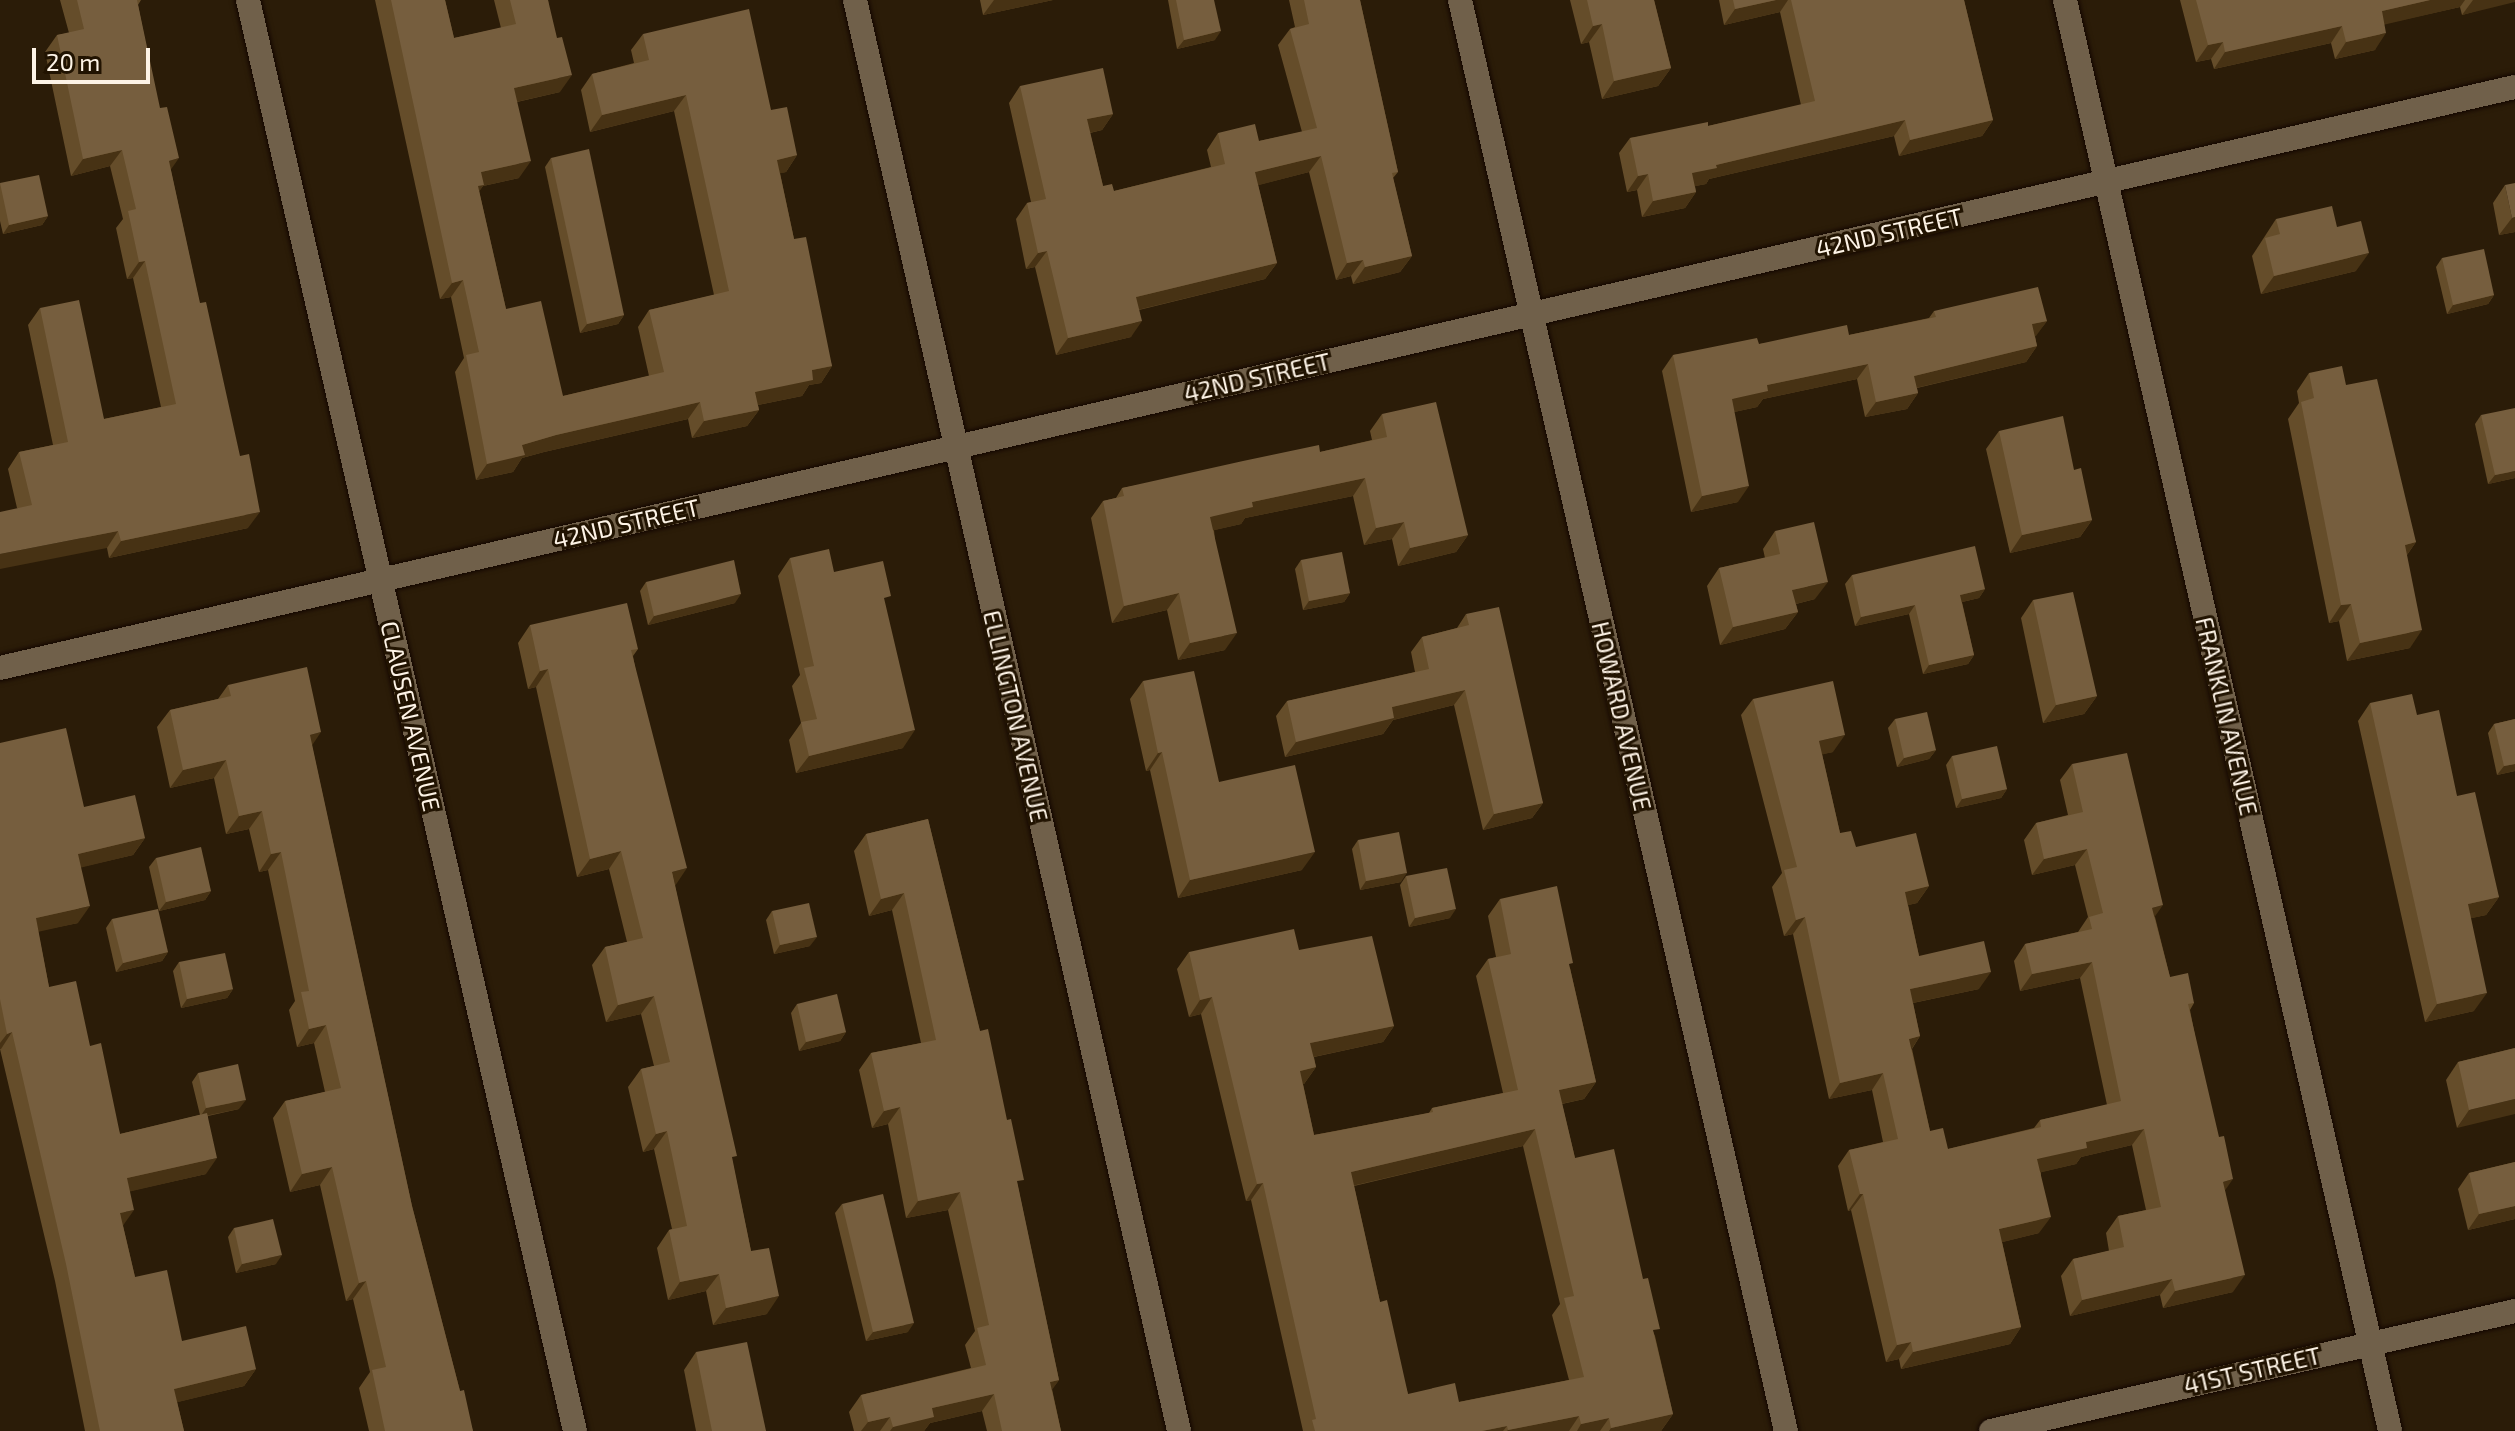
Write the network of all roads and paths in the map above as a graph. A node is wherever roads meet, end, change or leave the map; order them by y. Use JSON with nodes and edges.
{"nodes":[{"id":1,"x":248,"y":0,"type":"edge"},
{"id":2,"x":855,"y":0,"type":"edge"},
{"id":3,"x":1460,"y":0,"type":"edge"},
{"id":4,"x":2065,"y":0,"type":"edge"},
{"id":5,"x":2515,"y":87,"type":"edge"},
{"id":6,"x":2105,"y":184,"type":"junction"},
{"id":7,"x":1530,"y":313,"type":"junction"},
{"id":8,"x":955,"y":449,"type":"junction"},
{"id":9,"x":380,"y":578,"type":"junction"},
{"id":10,"x":0,"y":668,"type":"edge"},
{"id":11,"x":2515,"y":1311,"type":"edge"},
{"id":12,"x":2371,"y":1343,"type":"junction"},
{"id":13,"x":575,"y":1431,"type":"edge"},
{"id":14,"x":1179,"y":1431,"type":"edge"},
{"id":15,"x":1786,"y":1431,"type":"edge"},
{"id":16,"x":1991,"y":1431,"type":"edge"},
{"id":17,"x":2390,"y":1431,"type":"edge"}],
"edges":[{"from":1,"to":9,"type":"street","name":"CLAUSEN AVENUE"},
{"from":2,"to":8,"type":"street","name":"ELLINGTON AVENUE"},
{"from":3,"to":7,"type":"street","name":"HOWARD AVENUE"},
{"from":4,"to":6,"type":"street","name":"FRANKLIN AVENUE"},
{"from":5,"to":6,"type":"street","name":"42ND STREET"},
{"from":6,"to":7,"type":"street","name":"42ND STREET"},
{"from":6,"to":12,"type":"street","name":"FRANKLIN AVENUE"},
{"from":7,"to":8,"type":"street","name":"42ND STREET"},
{"from":7,"to":15,"type":"street","name":"HOWARD AVENUE"},
{"from":8,"to":9,"type":"street","name":"42ND STREET"},
{"from":8,"to":14,"type":"street","name":"ELLINGTON AVENUE"},
{"from":9,"to":10,"type":"street","name":"42ND STREET"},
{"from":9,"to":13,"type":"street","name":"CLAUSEN AVENUE"},
{"from":11,"to":12,"type":"street","name":"41ST STREET"},
{"from":12,"to":16,"type":"street","name":"41ST STREET"},
{"from":12,"to":17,"type":"street","name":"FRANKLIN AVENUE"}]}
